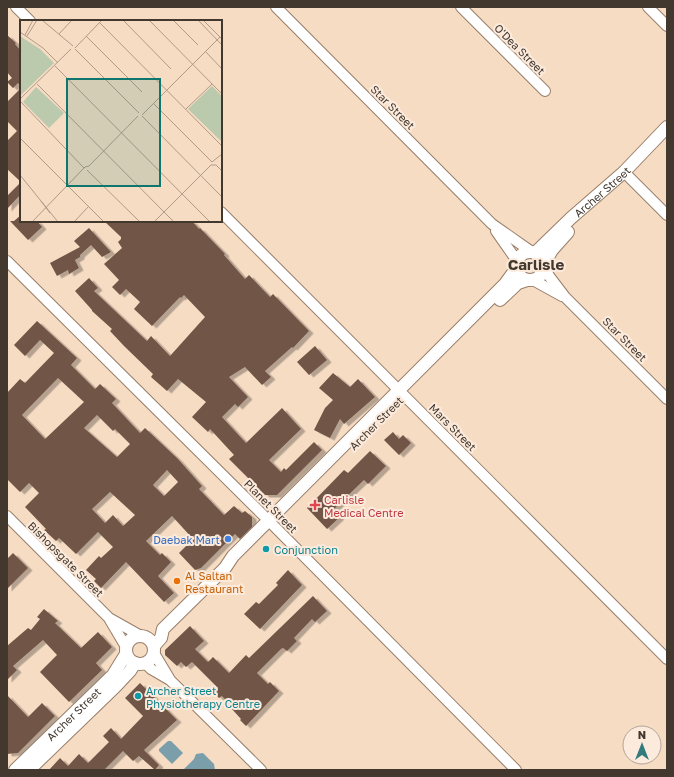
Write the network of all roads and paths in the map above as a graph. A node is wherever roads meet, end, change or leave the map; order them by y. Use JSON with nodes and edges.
{"nodes":[{"id":1,"x":16,"y":7,"type":"edge"},
{"id":2,"x":276,"y":7,"type":"edge"},
{"id":3,"x":460,"y":7,"type":"edge"},
{"id":4,"x":648,"y":7,"type":"edge"},
{"id":5,"x":29,"y":20,"type":"edge"},
{"id":6,"x":667,"y":26,"type":"edge"},
{"id":7,"x":545,"y":91,"type":"dead end"},
{"id":8,"x":667,"y":127,"type":"edge"},
{"id":9,"x":667,"y":137,"type":"edge"},
{"id":10,"x":626,"y":174,"type":"junction"},
{"id":11,"x":222,"y":213,"type":"edge"},
{"id":12,"x":667,"y":215,"type":"edge"},
{"id":13,"x":492,"y":224,"type":"junction"},
{"id":14,"x":534,"y":252,"type":"junction"},
{"id":15,"x":7,"y":261,"type":"edge"},
{"id":16,"x":516,"y":265,"type":"junction"},
{"id":17,"x":544,"y":265,"type":"junction"},
{"id":18,"x":530,"y":280,"type":"junction"},
{"id":19,"x":565,"y":297,"type":"junction"},
{"id":20,"x":402,"y":392,"type":"junction"},
{"id":21,"x":667,"y":399,"type":"edge"},
{"id":22,"x":7,"y":516,"type":"edge"},
{"id":23,"x":271,"y":523,"type":"junction"},
{"id":24,"x":109,"y":618,"type":"junction"},
{"id":25,"x":163,"y":629,"type":"junction"},
{"id":26,"x":143,"y":636,"type":"junction"},
{"id":27,"x":126,"y":650,"type":"junction"},
{"id":28,"x":154,"y":650,"type":"junction"},
{"id":29,"x":667,"y":660,"type":"edge"},
{"id":30,"x":140,"y":663,"type":"junction"},
{"id":31,"x":170,"y":680,"type":"junction"},
{"id":32,"x":16,"y":770,"type":"edge"},
{"id":33,"x":28,"y":770,"type":"edge"},
{"id":34,"x":261,"y":770,"type":"edge"},
{"id":35,"x":516,"y":770,"type":"edge"}],
"edges":[{"from":1,"to":5,"type":"street"},
{"from":2,"to":13,"type":"street","name":"Star Street"},
{"from":3,"to":7,"type":"street","name":"O'Dea Street"},
{"from":4,"to":6,"type":"street"},
{"from":8,"to":10,"type":"main road","name":"Archer Street"},
{"from":9,"to":10,"type":"main road","name":"Archer Street"},
{"from":10,"to":12,"type":"street"},
{"from":10,"to":14,"type":"main road","name":"Archer Street"},
{"from":10,"to":17,"type":"main road","name":"Archer Street"},
{"from":11,"to":20,"type":"street","name":"Mars Street"},
{"from":13,"to":14,"type":"street","name":"Star Street"},
{"from":13,"to":16,"type":"street","name":"Star Street"},
{"from":14,"to":16,"type":"main road"},
{"from":14,"to":17,"type":"main road"},
{"from":15,"to":23,"type":"street","name":"Planet Street"},
{"from":16,"to":18,"type":"main road"},
{"from":16,"to":20,"type":"main road","name":"Archer Street"},
{"from":17,"to":18,"type":"main road"},
{"from":17,"to":19,"type":"street","name":"Star Street"},
{"from":18,"to":19,"type":"street","name":"Star Street"},
{"from":18,"to":20,"type":"main road","name":"Archer Street"},
{"from":19,"to":21,"type":"street","name":"Star Street"},
{"from":20,"to":23,"type":"main road","name":"Archer Street"},
{"from":20,"to":29,"type":"street","name":"Mars Street"},
{"from":22,"to":24,"type":"street","name":"Bishopsgate Street"},
{"from":23,"to":25,"type":"main road","name":"Archer Street"},
{"from":23,"to":35,"type":"street","name":"Planet Street"},
{"from":24,"to":26,"type":"street","name":"Bishopsgate Street"},
{"from":24,"to":27,"type":"street","name":"Bishopsgate Street"},
{"from":25,"to":26,"type":"main road","name":"Archer Street"},
{"from":25,"to":28,"type":"main road","name":"Archer Street"},
{"from":26,"to":27,"type":"main road"},
{"from":26,"to":28,"type":"main road"},
{"from":27,"to":30,"type":"main road"},
{"from":27,"to":32,"type":"main road","name":"Archer Street"},
{"from":28,"to":30,"type":"main road"},
{"from":28,"to":31,"type":"street"},
{"from":30,"to":31,"type":"street"},
{"from":30,"to":33,"type":"main road","name":"Archer Street"},
{"from":31,"to":34,"type":"street"}]}
